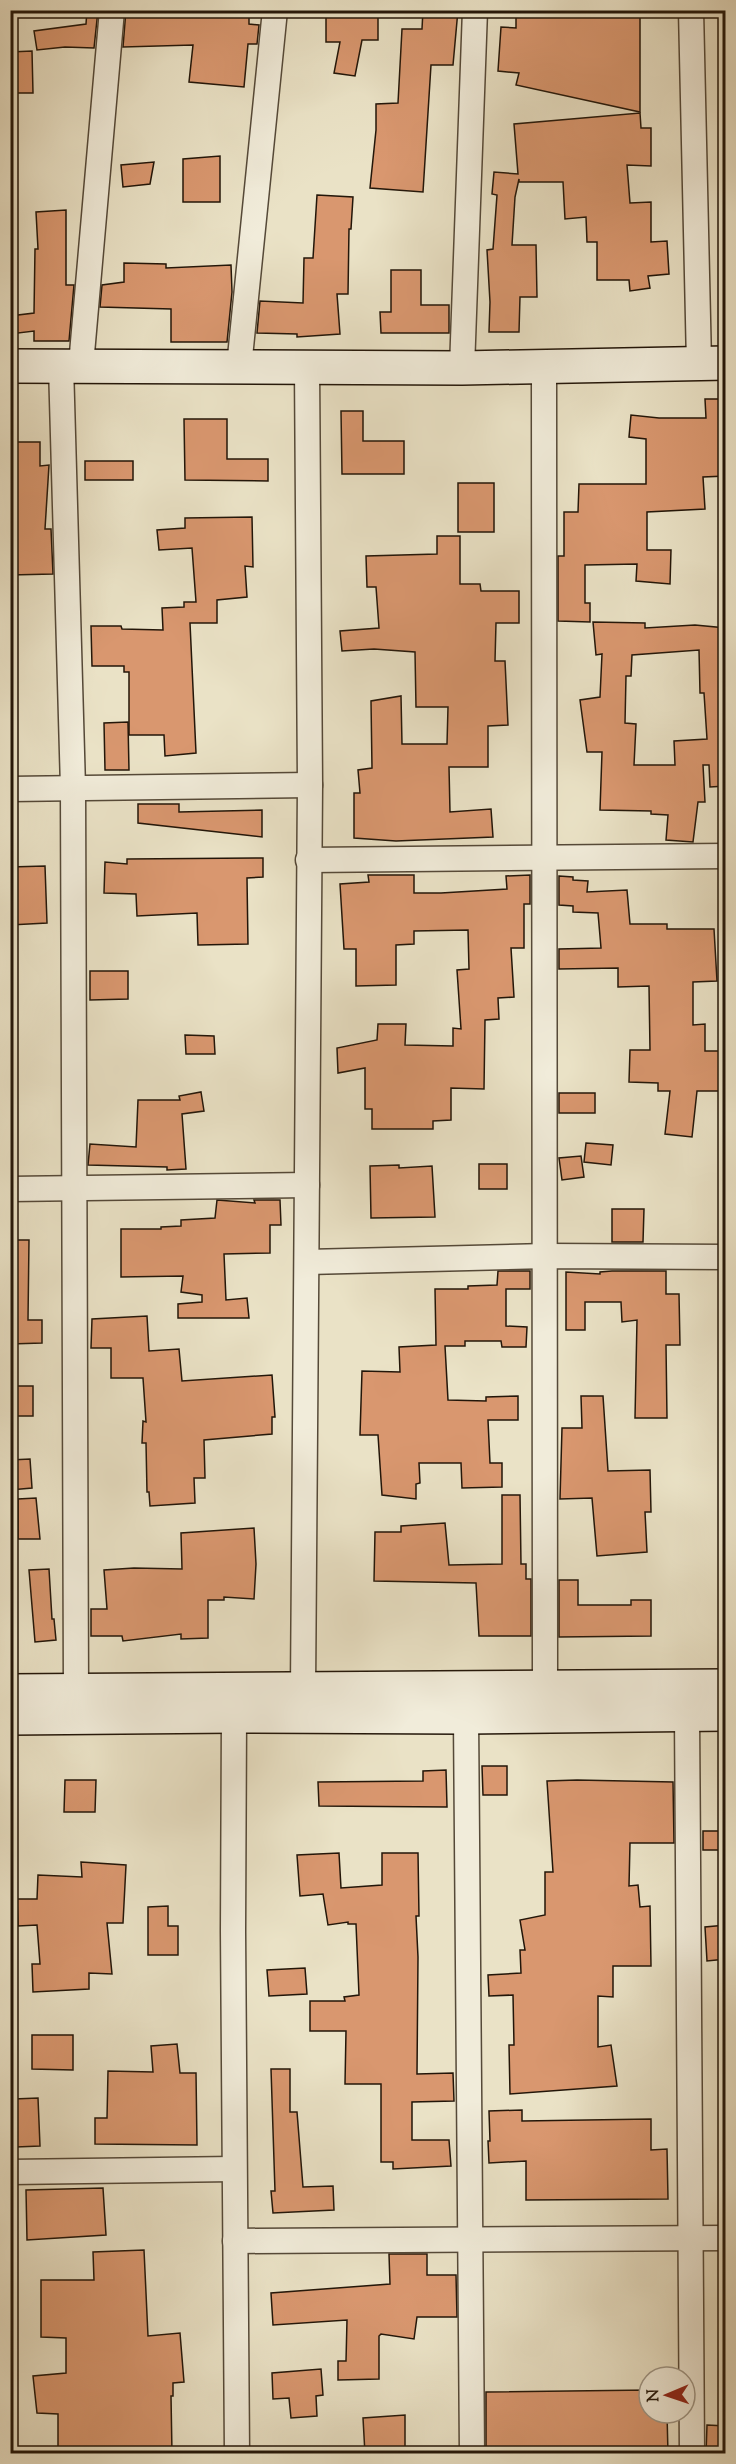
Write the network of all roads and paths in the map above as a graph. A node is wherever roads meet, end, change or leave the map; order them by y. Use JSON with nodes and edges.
{"nodes":[{"id":1,"x":112,"y":10,"type":"edge"},
{"id":2,"x":275,"y":10,"type":"edge"},
{"id":3,"x":475,"y":10,"type":"edge"},
{"id":4,"x":691,"y":10,"type":"edge"},
{"id":5,"x":712,"y":363,"type":"edge"},
{"id":6,"x":71,"y":365,"type":"junction"},
{"id":7,"x":10,"y":366,"type":"edge"},
{"id":8,"x":239,"y":367,"type":"junction"},
{"id":9,"x":308,"y":367,"type":"junction"},
{"id":10,"x":544,"y":367,"type":"junction"},
{"id":11,"x":462,"y":368,"type":"junction"},
{"id":12,"x":310,"y":785,"type":"junction"},
{"id":13,"x":74,"y":788,"type":"junction"},
{"id":14,"x":10,"y":789,"type":"edge"},
{"id":15,"x":726,"y":856,"type":"edge"},
{"id":16,"x":545,"y":859,"type":"junction"},
{"id":17,"x":308,"y":860,"type":"junction"},
{"id":18,"x":307,"y":1185,"type":"junction"},
{"id":19,"x":10,"y":1189,"type":"edge"},
{"id":20,"x":75,"y":1189,"type":"junction"},
{"id":21,"x":546,"y":1256,"type":"junction"},
{"id":22,"x":726,"y":1257,"type":"edge"},
{"id":23,"x":307,"y":1262,"type":"junction"},
{"id":24,"x":545,"y":1686,"type":"junction"},
{"id":25,"x":726,"y":1686,"type":"edge"},
{"id":26,"x":303,"y":1689,"type":"junction"},
{"id":27,"x":10,"y":1690,"type":"edge"},
{"id":28,"x":76,"y":1691,"type":"junction"},
{"id":29,"x":687,"y":1714,"type":"junction"},
{"id":30,"x":726,"y":1714,"type":"edge"},
{"id":31,"x":234,"y":1716,"type":"junction"},
{"id":32,"x":10,"y":1718,"type":"edge"},
{"id":33,"x":466,"y":1718,"type":"junction"},
{"id":34,"x":234,"y":2169,"type":"junction"},
{"id":35,"x":10,"y":2172,"type":"edge"},
{"id":36,"x":726,"y":2238,"type":"edge"},
{"id":37,"x":691,"y":2239,"type":"junction"},
{"id":38,"x":471,"y":2240,"type":"junction"},
{"id":39,"x":235,"y":2241,"type":"junction"},
{"id":40,"x":237,"y":2454,"type":"edge"},
{"id":41,"x":472,"y":2454,"type":"edge"},
{"id":42,"x":692,"y":2454,"type":"edge"}],
"edges":[{"from":1,"to":6,"type":"street"},
{"from":2,"to":8,"type":"street"},
{"from":3,"to":11,"type":"street"},
{"from":4,"to":5,"type":"street"},
{"from":5,"to":10,"type":"main road"},
{"from":6,"to":7,"type":"main road"},
{"from":6,"to":8,"type":"main road"},
{"from":6,"to":13,"type":"street"},
{"from":8,"to":9,"type":"main road"},
{"from":9,"to":11,"type":"main road"},
{"from":9,"to":12,"type":"street"},
{"from":10,"to":11,"type":"main road"},
{"from":10,"to":16,"type":"street"},
{"from":12,"to":13,"type":"street"},
{"from":12,"to":17,"type":"street"},
{"from":13,"to":14,"type":"street"},
{"from":13,"to":20,"type":"street"},
{"from":15,"to":16,"type":"street"},
{"from":16,"to":17,"type":"street"},
{"from":16,"to":21,"type":"street"},
{"from":17,"to":18,"type":"street"},
{"from":18,"to":20,"type":"street"},
{"from":18,"to":23,"type":"street"},
{"from":19,"to":20,"type":"street"},
{"from":20,"to":28,"type":"street"},
{"from":21,"to":22,"type":"street"},
{"from":21,"to":23,"type":"street"},
{"from":21,"to":24,"type":"street"},
{"from":23,"to":26,"type":"street"},
{"from":24,"to":25,"type":"main road"},
{"from":24,"to":26,"type":"main road"},
{"from":26,"to":28,"type":"main road"},
{"from":27,"to":28,"type":"main road"},
{"from":29,"to":30,"type":"main road"},
{"from":29,"to":33,"type":"main road"},
{"from":29,"to":37,"type":"street"},
{"from":31,"to":32,"type":"main road"},
{"from":31,"to":33,"type":"main road"},
{"from":31,"to":34,"type":"street"},
{"from":33,"to":38,"type":"street"},
{"from":34,"to":35,"type":"street"},
{"from":34,"to":39,"type":"street"},
{"from":36,"to":37,"type":"street"},
{"from":37,"to":38,"type":"street"},
{"from":37,"to":42,"type":"street"},
{"from":38,"to":39,"type":"street"},
{"from":38,"to":41,"type":"street"},
{"from":39,"to":40,"type":"street"}]}
